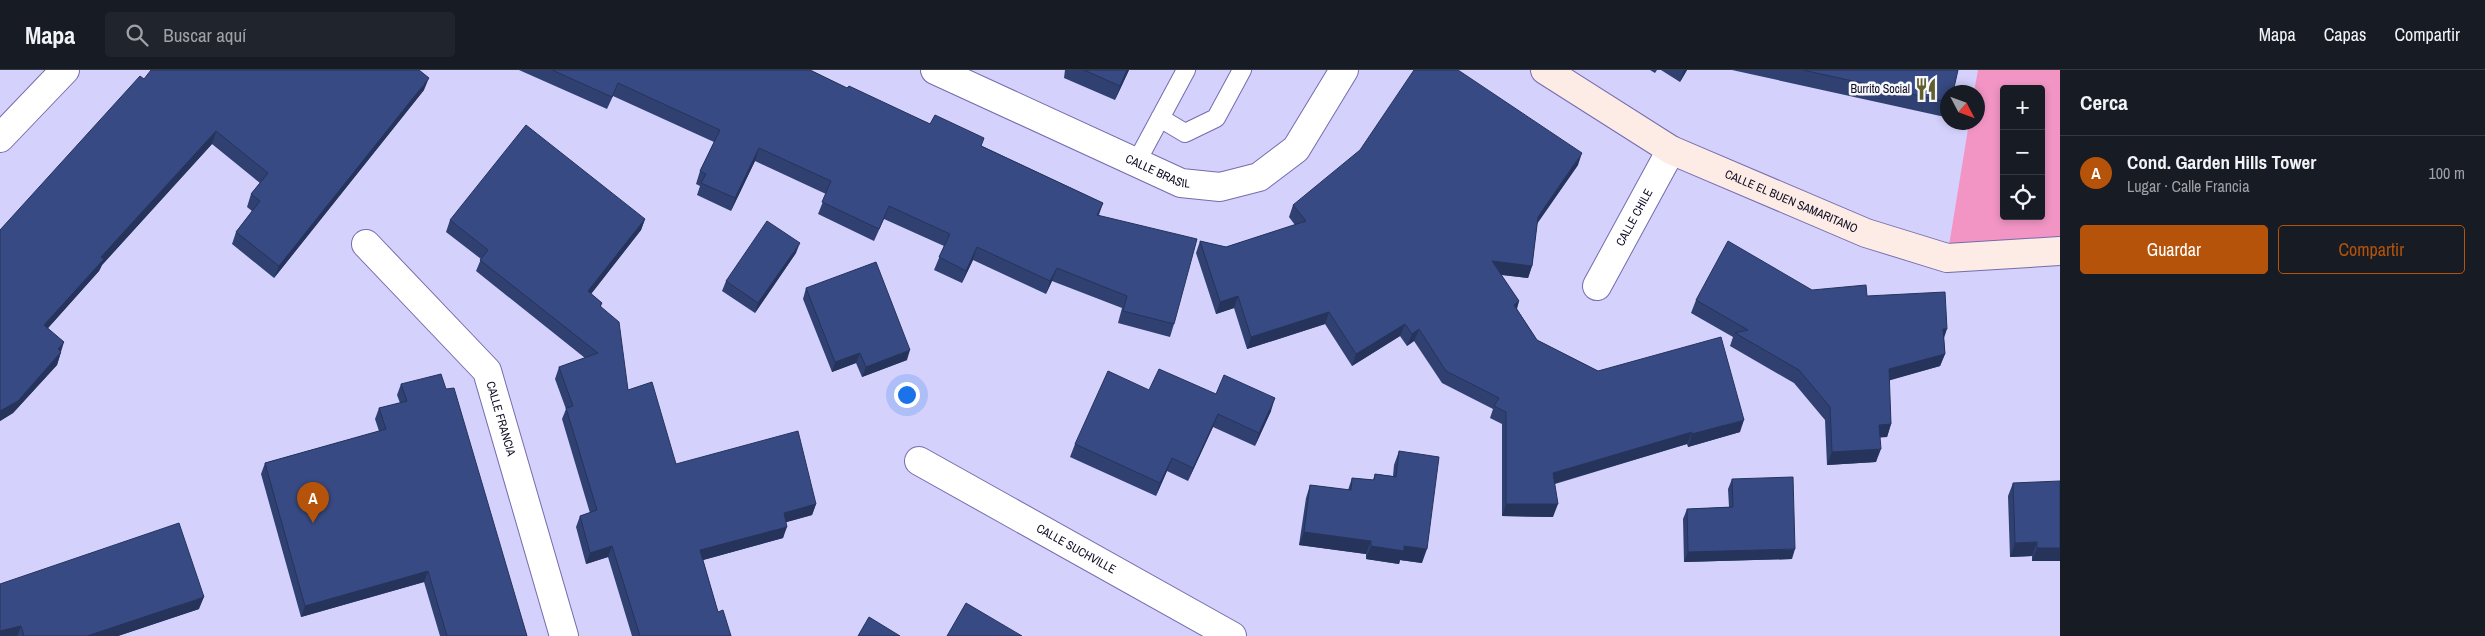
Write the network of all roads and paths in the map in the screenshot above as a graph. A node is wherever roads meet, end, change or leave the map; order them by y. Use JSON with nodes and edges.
{"nodes":[{"id":1,"x":64,"y":70,"type":"edge"},
{"id":2,"x":935,"y":70,"type":"edge"},
{"id":3,"x":1186,"y":70,"type":"edge"},
{"id":4,"x":1242,"y":70,"type":"edge"},
{"id":5,"x":1344,"y":70,"type":"edge"},
{"id":6,"x":1545,"y":70,"type":"edge"},
{"id":7,"x":1160,"y":118,"type":"junction"},
{"id":8,"x":0,"y":138,"type":"edge"},
{"id":9,"x":1671,"y":150,"type":"junction"},
{"id":10,"x":1136,"y":163,"type":"junction"},
{"id":11,"x":366,"y":244,"type":"dead end"},
{"id":12,"x":2060,"y":251,"type":"edge"},
{"id":13,"x":1597,"y":286,"type":"dead end"},
{"id":14,"x":919,"y":461,"type":"dead end"},
{"id":15,"x":564,"y":636,"type":"edge"},
{"id":16,"x":1232,"y":636,"type":"edge"}],
"edges":[{"from":1,"to":8,"type":"street"},
{"from":2,"to":10,"type":"street","name":"CALLE BRASIL"},
{"from":3,"to":7,"type":"lane"},
{"from":4,"to":7,"type":"lane"},
{"from":5,"to":10,"type":"street","name":"CALLE BRASIL"},
{"from":6,"to":9,"type":"street","name":"CALLE EL BUEN SAMARITANO"},
{"from":7,"to":10,"type":"lane"},
{"from":9,"to":12,"type":"street","name":"CALLE EL BUEN SAMARITANO"},
{"from":9,"to":13,"type":"street","name":"CALLE CHILE"},
{"from":11,"to":15,"type":"street","name":"CALLE FRANCIA"},
{"from":14,"to":16,"type":"street","name":"CALLE SUCHVILLE"}]}
